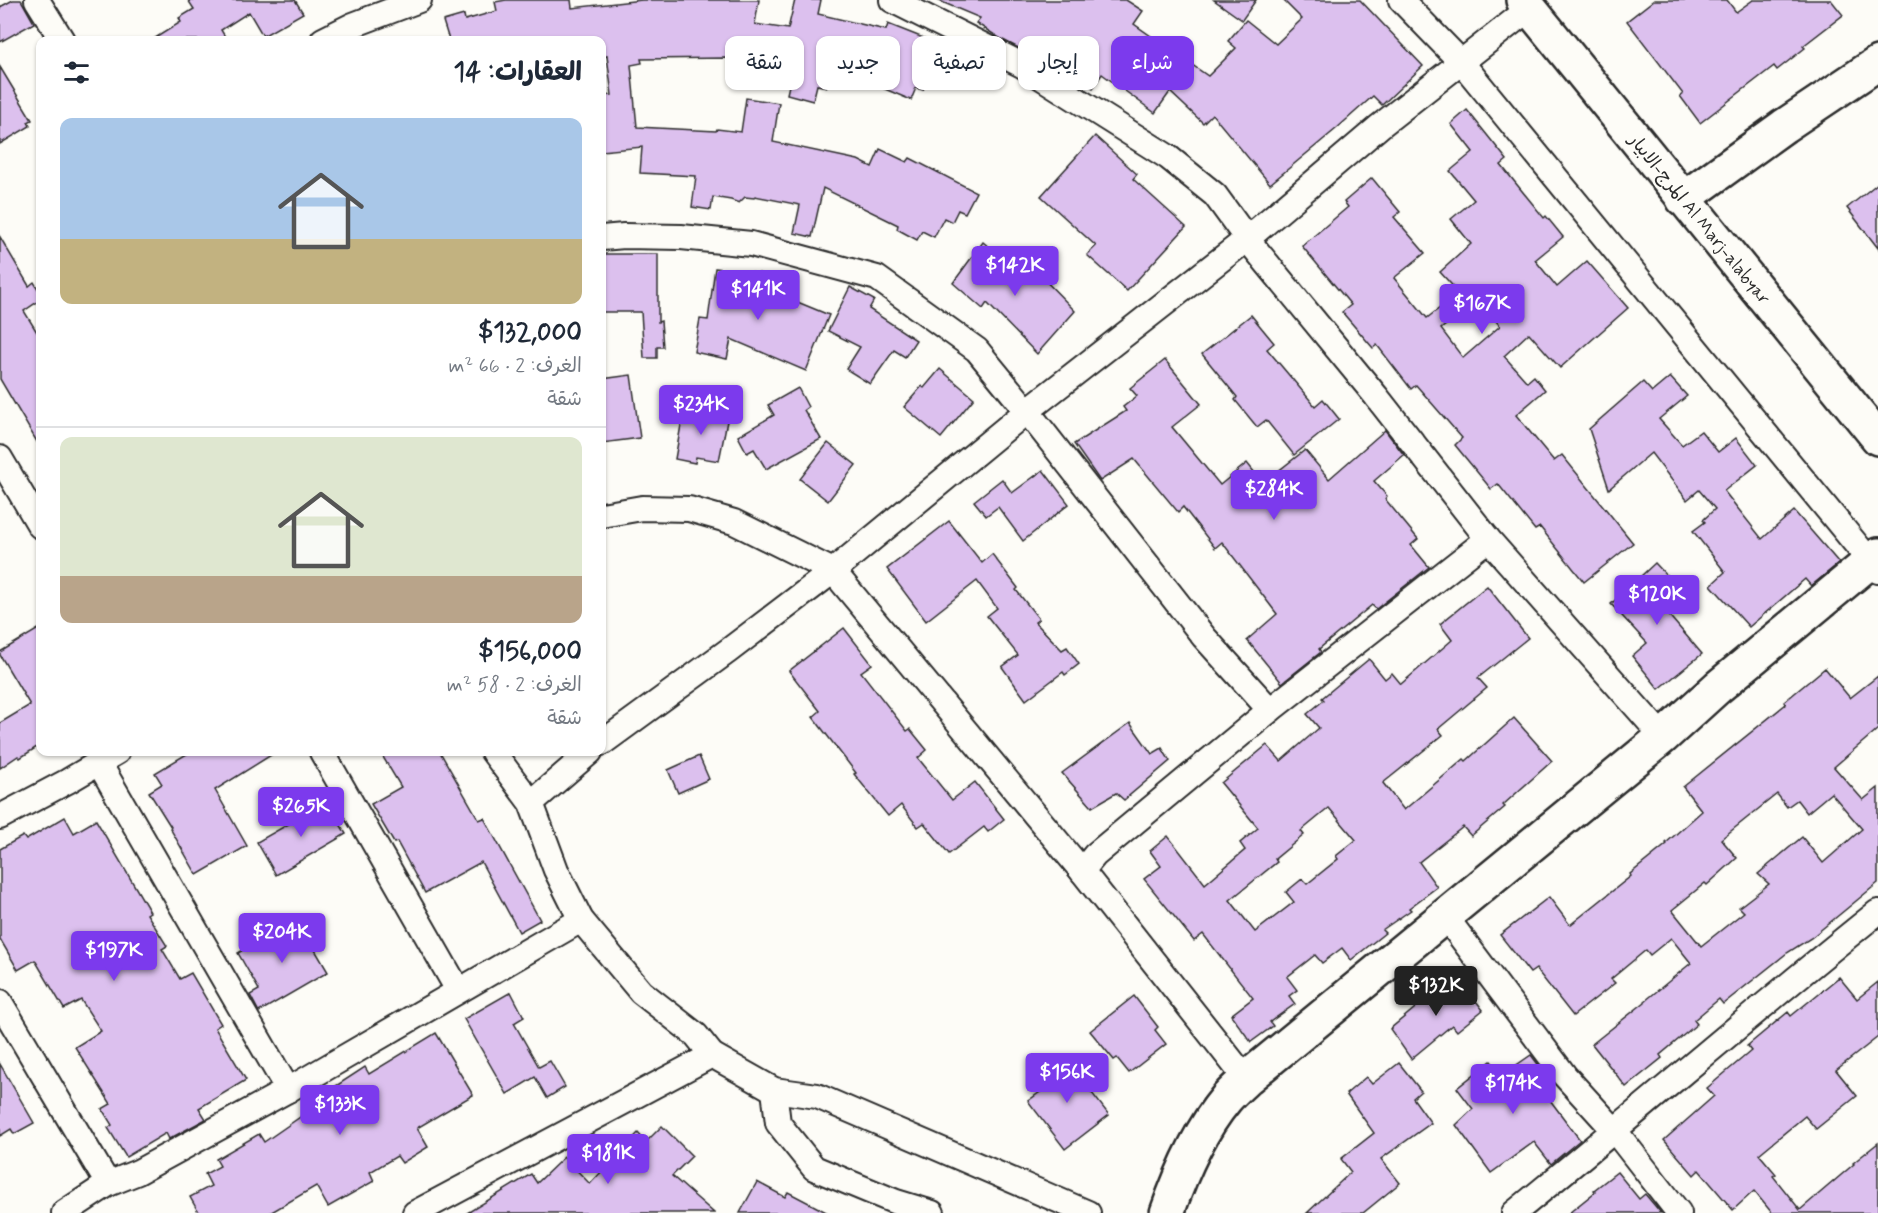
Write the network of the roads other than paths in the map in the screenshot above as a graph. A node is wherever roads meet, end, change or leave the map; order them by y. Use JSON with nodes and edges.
{"nodes":[{"id":1,"x":37,"y":0,"type":"edge"},
{"id":2,"x":419,"y":0,"type":"edge"},
{"id":3,"x":892,"y":0,"type":"edge"},
{"id":4,"x":1401,"y":0,"type":"edge"},
{"id":5,"x":1527,"y":4,"type":"edge"},
{"id":6,"x":60,"y":36,"type":"edge"},
{"id":7,"x":331,"y":36,"type":"edge"},
{"id":8,"x":1462,"y":63,"type":"junction"},
{"id":9,"x":1878,"y":63,"type":"edge"},
{"id":10,"x":1683,"y":199,"type":"junction"},
{"id":11,"x":606,"y":238,"type":"edge"},
{"id":12,"x":1247,"y":239,"type":"junction"},
{"id":13,"x":1027,"y":411,"type":"junction"},
{"id":14,"x":1878,"y":438,"type":"edge"},
{"id":15,"x":0,"y":458,"type":"edge"},
{"id":16,"x":36,"y":514,"type":"edge"},
{"id":17,"x":606,"y":514,"type":"edge"},
{"id":18,"x":1488,"y":539,"type":"junction"},
{"id":19,"x":1875,"y":562,"type":"edge"},
{"id":20,"x":833,"y":572,"type":"junction"},
{"id":21,"x":1270,"y":710,"type":"junction"},
{"id":22,"x":1663,"y":737,"type":"junction"},
{"id":23,"x":606,"y":740,"type":"edge"},
{"id":24,"x":324,"y":756,"type":"edge"},
{"id":25,"x":496,"y":756,"type":"edge"},
{"id":26,"x":585,"y":756,"type":"edge"},
{"id":27,"x":108,"y":757,"type":"edge"},
{"id":28,"x":531,"y":803,"type":"junction"},
{"id":29,"x":0,"y":817,"type":"edge"},
{"id":30,"x":1082,"y":872,"type":"junction"},
{"id":31,"x":1878,"y":912,"type":"edge"},
{"id":32,"x":1445,"y":916,"type":"junction"},
{"id":33,"x":581,"y":920,"type":"junction"},
{"id":34,"x":458,"y":990,"type":"junction"},
{"id":35,"x":0,"y":1002,"type":"edge"},
{"id":36,"x":712,"y":1055,"type":"junction"},
{"id":37,"x":1246,"y":1079,"type":"junction"},
{"id":38,"x":288,"y":1090,"type":"junction"},
{"id":39,"x":774,"y":1090,"type":"junction"},
{"id":40,"x":1615,"y":1131,"type":"junction"},
{"id":41,"x":108,"y":1184,"type":"junction"},
{"id":42,"x":430,"y":1210,"type":"edge"},
{"id":43,"x":64,"y":1213,"type":"edge"},
{"id":44,"x":932,"y":1213,"type":"edge"},
{"id":45,"x":1088,"y":1213,"type":"edge"},
{"id":46,"x":1167,"y":1213,"type":"edge"},
{"id":47,"x":1514,"y":1213,"type":"edge"},
{"id":48,"x":1679,"y":1213,"type":"edge"}],
"edges":[{"from":1,"to":6,"type":"street"},
{"from":2,"to":7,"type":"street"},
{"from":3,"to":12,"type":"street"},
{"from":4,"to":8,"type":"street"},
{"from":5,"to":8,"type":"street"},
{"from":5,"to":10,"type":"main road","name":"المرج-الابيار Al Marj-alabyar"},
{"from":8,"to":12,"type":"street"},
{"from":8,"to":19,"type":"street"},
{"from":9,"to":10,"type":"main road"},
{"from":10,"to":14,"type":"main road","name":"المرج-الابيار Al Marj-alabyar"},
{"from":11,"to":13,"type":"street"},
{"from":12,"to":13,"type":"street"},
{"from":12,"to":18,"type":"street"},
{"from":13,"to":20,"type":"street"},
{"from":13,"to":21,"type":"street"},
{"from":15,"to":16,"type":"street"},
{"from":17,"to":20,"type":"street"},
{"from":18,"to":21,"type":"street"},
{"from":18,"to":22,"type":"street"},
{"from":19,"to":22,"type":"main road"},
{"from":20,"to":23,"type":"street"},
{"from":20,"to":30,"type":"street"},
{"from":21,"to":30,"type":"street"},
{"from":22,"to":32,"type":"main road"},
{"from":24,"to":34,"type":"street"},
{"from":25,"to":28,"type":"street"},
{"from":26,"to":28,"type":"street"},
{"from":27,"to":29,"type":"street"},
{"from":27,"to":38,"type":"street"},
{"from":28,"to":33,"type":"street"},
{"from":30,"to":37,"type":"street"},
{"from":31,"to":40,"type":"street"},
{"from":32,"to":37,"type":"main road"},
{"from":32,"to":40,"type":"street"},
{"from":33,"to":34,"type":"street"},
{"from":33,"to":36,"type":"street"},
{"from":34,"to":38,"type":"street"},
{"from":35,"to":41,"type":"street"},
{"from":36,"to":39,"type":"street"},
{"from":36,"to":42,"type":"street"},
{"from":37,"to":46,"type":"main road"},
{"from":38,"to":41,"type":"street"},
{"from":39,"to":44,"type":"street"},
{"from":39,"to":45,"type":"street"},
{"from":40,"to":47,"type":"street"},
{"from":40,"to":48,"type":"street"},
{"from":41,"to":43,"type":"street"}]}
